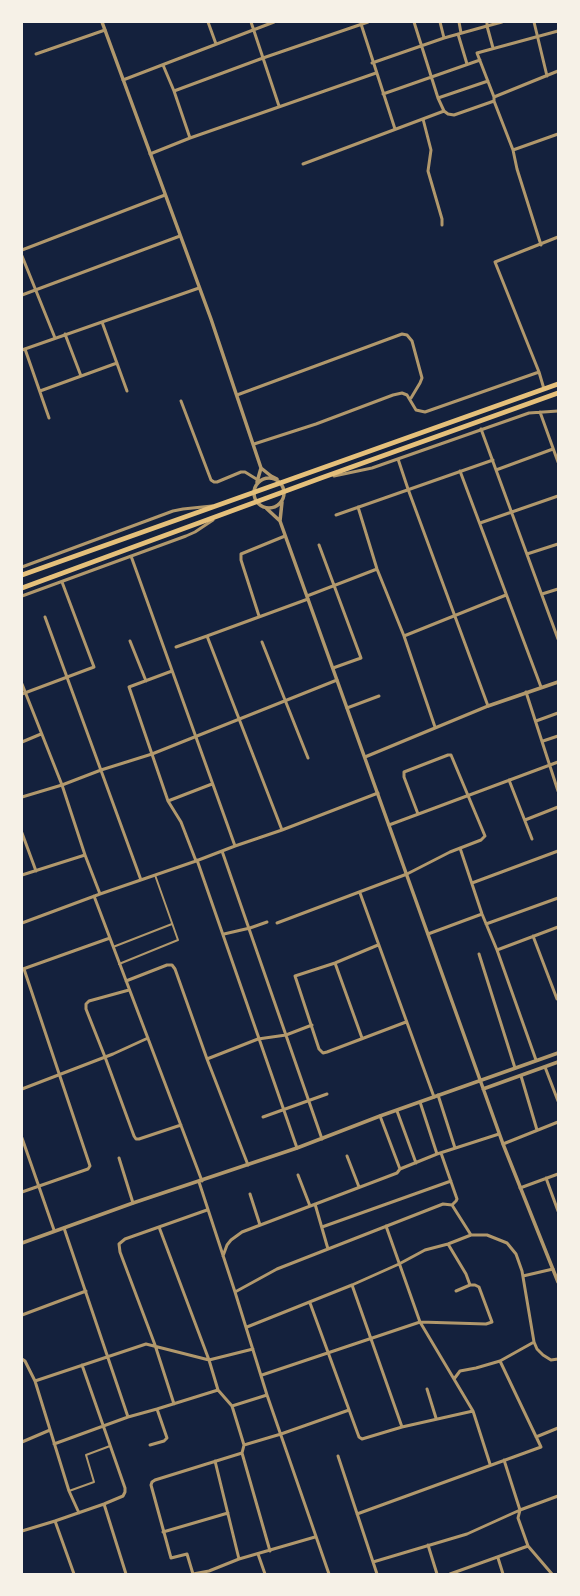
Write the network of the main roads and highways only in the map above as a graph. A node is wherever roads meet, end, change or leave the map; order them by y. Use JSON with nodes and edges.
{"nodes":[{"id":1,"x":558,"y":384,"type":"edge"},
{"id":2,"x":558,"y":393,"type":"edge"},
{"id":3,"x":22,"y":575,"type":"edge"},
{"id":4,"x":22,"y":588,"type":"edge"}],
"edges":[{"from":1,"to":3,"type":"highway"},
{"from":2,"to":4,"type":"highway"}]}
